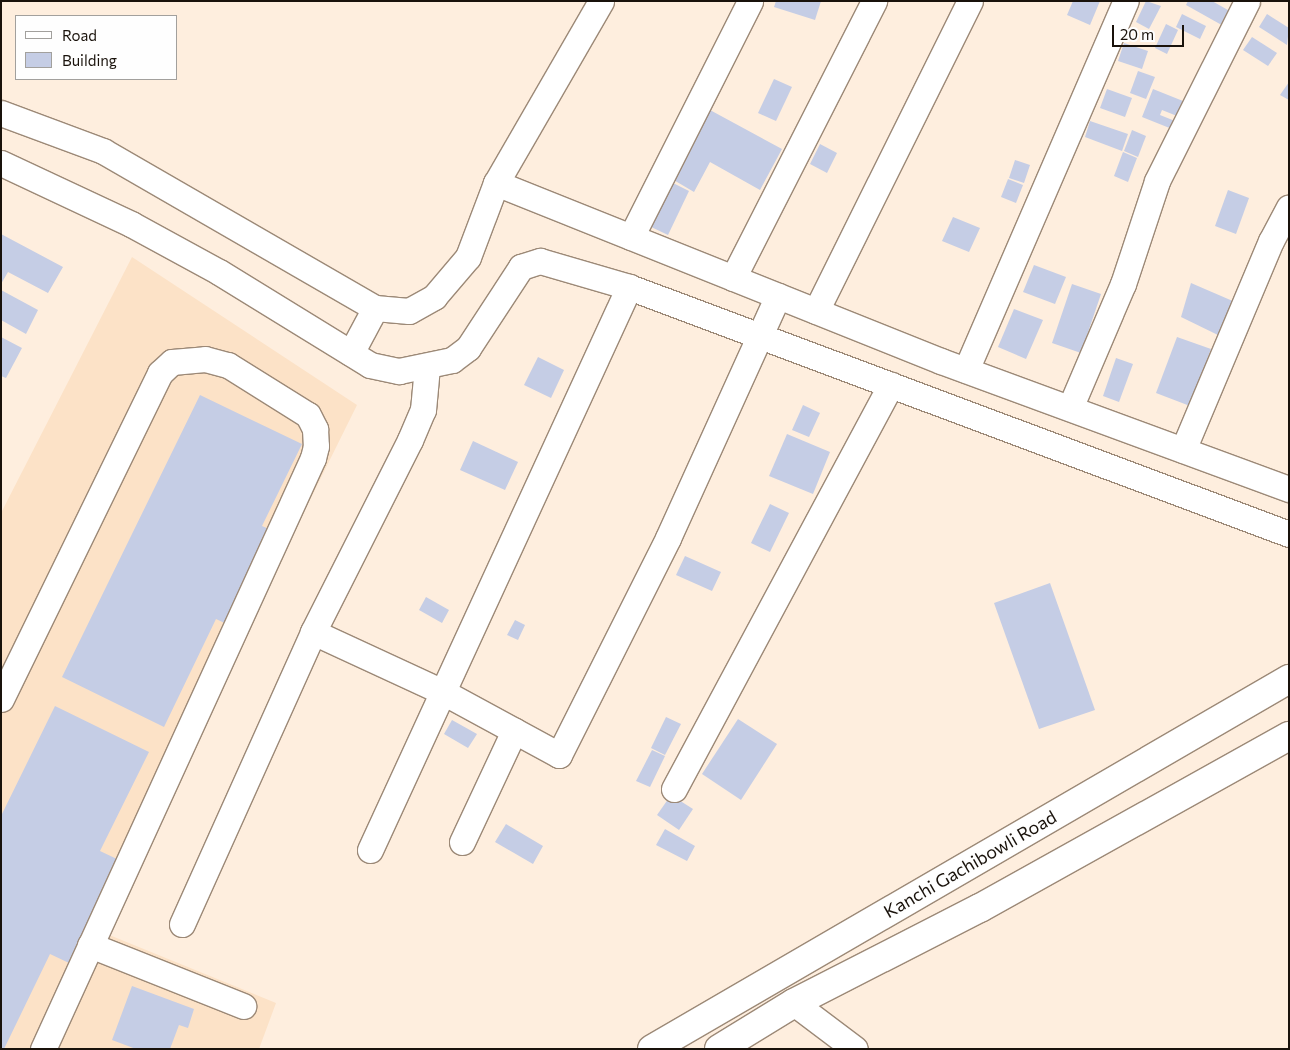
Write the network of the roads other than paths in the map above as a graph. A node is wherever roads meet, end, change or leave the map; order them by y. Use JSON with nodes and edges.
{"nodes":[{"id":1,"x":601,"y":1,"type":"edge"},
{"id":2,"x":750,"y":1,"type":"edge"},
{"id":3,"x":874,"y":1,"type":"edge"},
{"id":4,"x":970,"y":1,"type":"edge"},
{"id":5,"x":1126,"y":1,"type":"edge"},
{"id":6,"x":1247,"y":1,"type":"edge"},
{"id":7,"x":1,"y":113,"type":"edge"},
{"id":8,"x":1,"y":163,"type":"edge"},
{"id":9,"x":496,"y":183,"type":"junction"},
{"id":10,"x":1289,"y":207,"type":"edge"},
{"id":11,"x":631,"y":237,"type":"junction"},
{"id":12,"x":733,"y":278,"type":"junction"},
{"id":13,"x":629,"y":286,"type":"junction"},
{"id":14,"x":778,"y":296,"type":"junction"},
{"id":15,"x":375,"y":308,"type":"junction"},
{"id":16,"x":816,"y":311,"type":"junction"},
{"id":17,"x":762,"y":336,"type":"junction"},
{"id":18,"x":351,"y":353,"type":"junction"},
{"id":19,"x":426,"y":367,"type":"junction"},
{"id":20,"x":966,"y":370,"type":"junction"},
{"id":21,"x":891,"y":385,"type":"junction"},
{"id":22,"x":1070,"y":408,"type":"junction"},
{"id":23,"x":1183,"y":450,"type":"junction"},
{"id":24,"x":1289,"y":489,"type":"edge"},
{"id":25,"x":1289,"y":534,"type":"edge"},
{"id":26,"x":313,"y":632,"type":"junction"},
{"id":27,"x":1289,"y":680,"type":"edge"},
{"id":28,"x":443,"y":692,"type":"junction"},
{"id":29,"x":1,"y":699,"type":"edge"},
{"id":30,"x":514,"y":731,"type":"junction"},
{"id":31,"x":1289,"y":736,"type":"edge"},
{"id":32,"x":674,"y":789,"type":"dead end"},
{"id":33,"x":462,"y":842,"type":"dead end"},
{"id":34,"x":370,"y":850,"type":"dead end"},
{"id":35,"x":182,"y":924,"type":"dead end"},
{"id":36,"x":90,"y":945,"type":"junction"},
{"id":37,"x":794,"y":1003,"type":"junction"},
{"id":38,"x":243,"y":1006,"type":"dead end"},
{"id":39,"x":43,"y":1049,"type":"edge"},
{"id":40,"x":652,"y":1049,"type":"edge"},
{"id":41,"x":719,"y":1049,"type":"edge"},
{"id":42,"x":854,"y":1049,"type":"edge"}],
"edges":[{"from":1,"to":9,"type":"street"},
{"from":2,"to":11,"type":"street"},
{"from":3,"to":12,"type":"street"},
{"from":4,"to":16,"type":"street"},
{"from":5,"to":20,"type":"street"},
{"from":6,"to":22,"type":"street"},
{"from":7,"to":15,"type":"street"},
{"from":8,"to":18,"type":"street"},
{"from":9,"to":11,"type":"street"},
{"from":9,"to":15,"type":"street"},
{"from":10,"to":23,"type":"street"},
{"from":11,"to":12,"type":"street"},
{"from":12,"to":14,"type":"street"},
{"from":13,"to":17,"type":"street"},
{"from":13,"to":19,"type":"street"},
{"from":13,"to":28,"type":"street"},
{"from":14,"to":16,"type":"street"},
{"from":14,"to":17,"type":"street"},
{"from":15,"to":18,"type":"street"},
{"from":16,"to":20,"type":"street"},
{"from":17,"to":21,"type":"street"},
{"from":17,"to":30,"type":"street"},
{"from":18,"to":19,"type":"street"},
{"from":19,"to":26,"type":"street"},
{"from":20,"to":22,"type":"street"},
{"from":21,"to":25,"type":"street"},
{"from":21,"to":32,"type":"street"},
{"from":22,"to":23,"type":"street"},
{"from":23,"to":24,"type":"street"},
{"from":26,"to":28,"type":"street"},
{"from":26,"to":35,"type":"street"},
{"from":27,"to":40,"type":"main road","name":"Kanchi Gachibowli Road"},
{"from":28,"to":30,"type":"street"},
{"from":28,"to":34,"type":"street"},
{"from":29,"to":36,"type":"street"},
{"from":30,"to":33,"type":"street"},
{"from":31,"to":37,"type":"main road"},
{"from":36,"to":38,"type":"street"},
{"from":36,"to":39,"type":"street"},
{"from":37,"to":41,"type":"main road"},
{"from":37,"to":42,"type":"street"}]}
